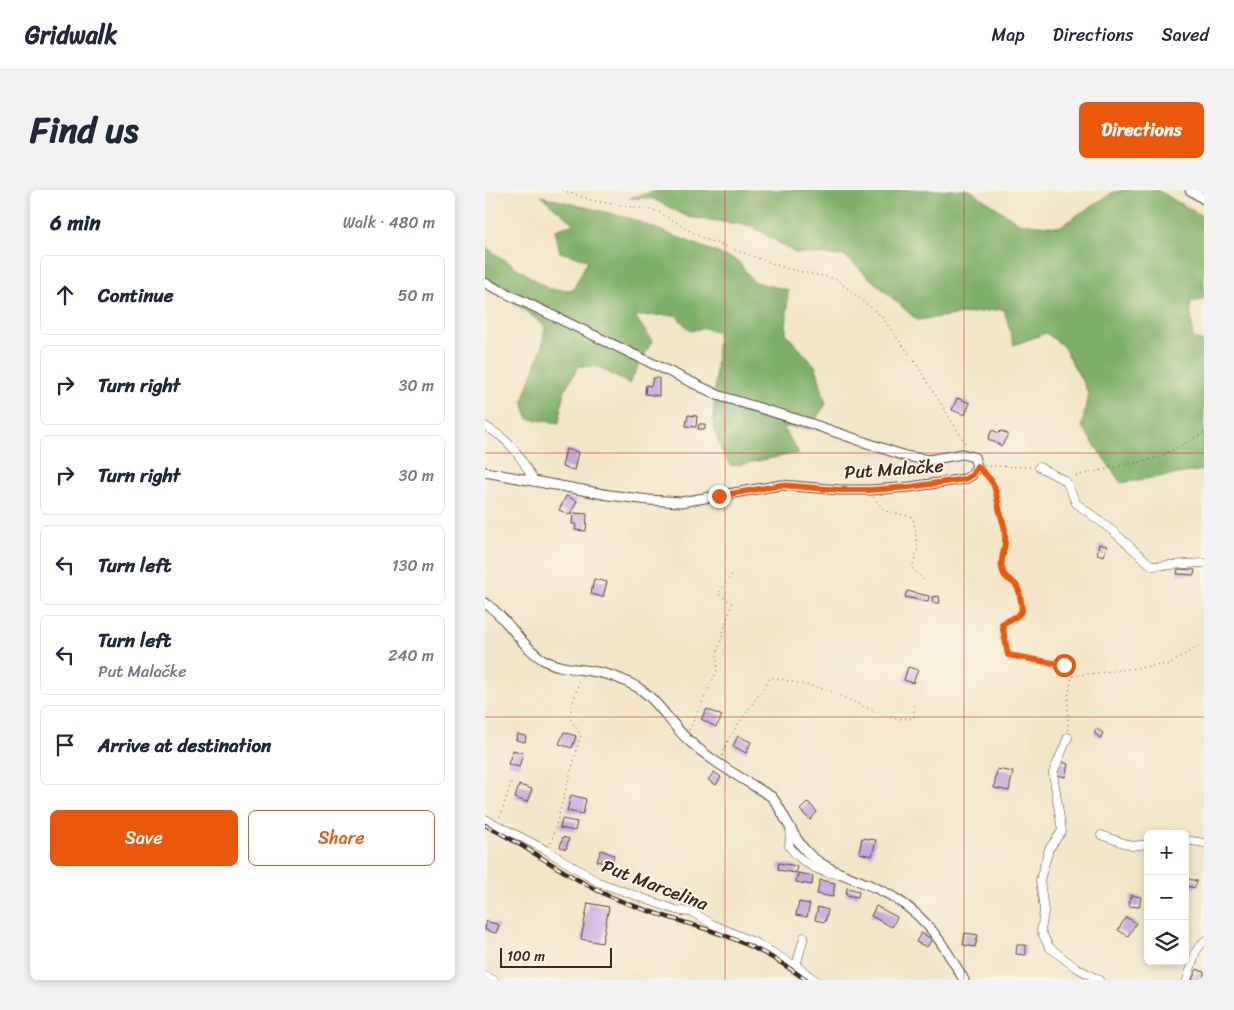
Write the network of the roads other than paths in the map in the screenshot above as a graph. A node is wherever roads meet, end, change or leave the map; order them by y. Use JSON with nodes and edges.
{"nodes":[{"id":1,"x":1190,"y":190,"type":"edge"},
{"id":2,"x":1204,"y":199,"type":"edge"},
{"id":3,"x":485,"y":283,"type":"edge"},
{"id":4,"x":485,"y":426,"type":"edge"},
{"id":5,"x":1039,"y":467,"type":"road end"},
{"id":6,"x":485,"y":472,"type":"edge"},
{"id":7,"x":535,"y":482,"type":"junction"},
{"id":8,"x":1204,"y":563,"type":"edge"},
{"id":9,"x":485,"y":603,"type":"edge"},
{"id":10,"x":1068,"y":737,"type":"road end"},
{"id":11,"x":485,"y":819,"type":"edge"},
{"id":12,"x":1101,"y":835,"type":"dead end"},
{"id":13,"x":1189,"y":841,"type":"edge"},
{"id":14,"x":1204,"y":843,"type":"edge"},
{"id":15,"x":1144,"y":844,"type":"edge"},
{"id":16,"x":804,"y":937,"type":"dead end"},
{"id":17,"x":1204,"y":941,"type":"edge"},
{"id":18,"x":796,"y":966,"type":"junction"},
{"id":19,"x":485,"y":976,"type":"edge"},
{"id":20,"x":494,"y":980,"type":"edge"},
{"id":21,"x":815,"y":980,"type":"edge"},
{"id":22,"x":964,"y":980,"type":"edge"},
{"id":23,"x":1099,"y":980,"type":"edge"},
{"id":24,"x":1187,"y":980,"type":"edge"}],
"edges":[{"from":1,"to":2,"type":"main road"},
{"from":3,"to":7,"type":"main road","name":"Put Malačke"},
{"from":4,"to":7,"type":"street"},
{"from":5,"to":8,"type":"street"},
{"from":6,"to":7,"type":"main road","name":"Put Malačke"},
{"from":9,"to":22,"type":"main road"},
{"from":10,"to":23,"type":"street"},
{"from":11,"to":18,"type":"street","name":"Put Marcelina"},
{"from":12,"to":15,"type":"street"},
{"from":13,"to":14,"type":"street"},
{"from":16,"to":18,"type":"street"},
{"from":17,"to":24,"type":"street"},
{"from":18,"to":21,"type":"street","name":"Put Marcelina"},
{"from":19,"to":20,"type":"street"}]}
